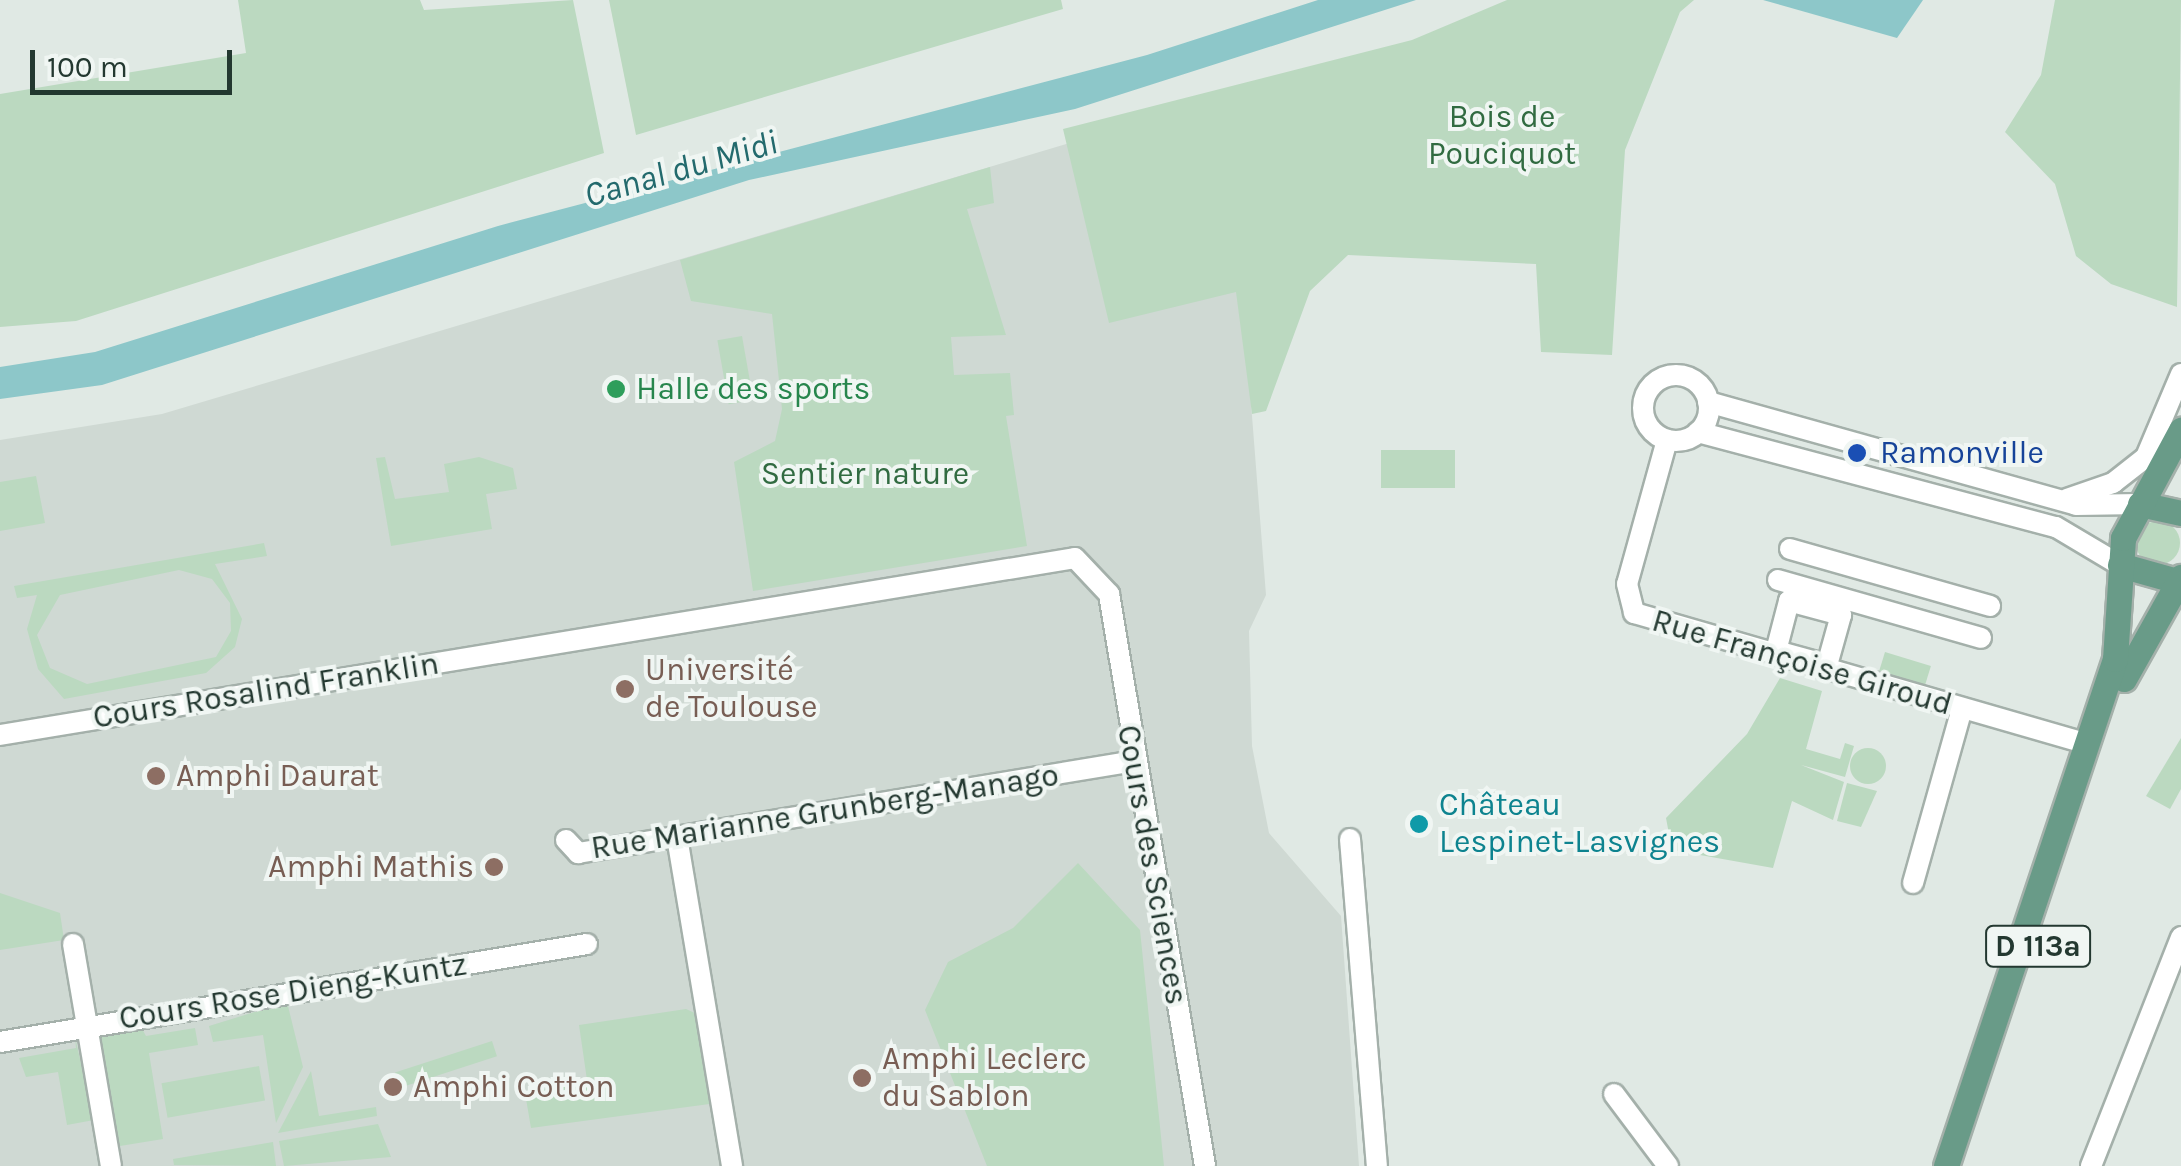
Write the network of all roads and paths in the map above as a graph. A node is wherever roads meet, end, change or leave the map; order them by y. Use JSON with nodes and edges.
{"nodes":[{"id":1,"x":2181,"y":374,"type":"edge"},
{"id":2,"x":1708,"y":402,"type":"junction"},
{"id":3,"x":2181,"y":430,"type":"edge"},
{"id":4,"x":1698,"y":432,"type":"junction"},
{"id":5,"x":1667,"y":440,"type":"junction"},
{"id":6,"x":2060,"y":502,"type":"junction"},
{"id":7,"x":2140,"y":504,"type":"junction"},
{"id":8,"x":2181,"y":513,"type":"edge"},
{"id":9,"x":1790,"y":549,"type":"dead end"},
{"id":10,"x":2120,"y":566,"type":"junction"},
{"id":11,"x":1092,"y":569,"type":"joint"},
{"id":12,"x":1778,"y":580,"type":"dead end"},
{"id":13,"x":2180,"y":580,"type":"edge"},
{"id":14,"x":1990,"y":606,"type":"dead end"},
{"id":15,"x":1981,"y":638,"type":"dead end"},
{"id":16,"x":1962,"y":709,"type":"junction"},
{"id":17,"x":0,"y":735,"type":"edge"},
{"id":18,"x":2088,"y":744,"type":"junction"},
{"id":19,"x":1135,"y":761,"type":"junction"},
{"id":20,"x":677,"y":836,"type":"junction"},
{"id":21,"x":1350,"y":839,"type":"dead end"},
{"id":22,"x":566,"y":840,"type":"dead end"},
{"id":23,"x":1913,"y":883,"type":"dead end"},
{"id":24,"x":2181,"y":937,"type":"edge"},
{"id":25,"x":73,"y":944,"type":"dead end"},
{"id":26,"x":587,"y":944,"type":"dead end"},
{"id":27,"x":2174,"y":966,"type":"edge"},
{"id":28,"x":87,"y":1026,"type":"junction"},
{"id":29,"x":0,"y":1042,"type":"edge"},
{"id":30,"x":1614,"y":1094,"type":"dead end"},
{"id":31,"x":111,"y":1166,"type":"edge"},
{"id":32,"x":732,"y":1166,"type":"edge"},
{"id":33,"x":1205,"y":1166,"type":"edge"},
{"id":34,"x":1377,"y":1166,"type":"edge"},
{"id":35,"x":1668,"y":1166,"type":"edge"},
{"id":36,"x":1946,"y":1166,"type":"edge"},
{"id":37,"x":1958,"y":1166,"type":"edge"},
{"id":38,"x":2092,"y":1166,"type":"edge"}],
"edges":[{"from":1,"to":6,"type":"street"},
{"from":2,"to":4,"type":"street"},
{"from":2,"to":5,"type":"street"},
{"from":2,"to":6,"type":"street"},
{"from":3,"to":7,"type":"main road"},
{"from":4,"to":5,"type":"street"},
{"from":4,"to":10,"type":"street"},
{"from":5,"to":16,"type":"street","name":"Rue Françoise Giroud"},
{"from":6,"to":7,"type":"street"},
{"from":7,"to":8,"type":"main road"},
{"from":7,"to":10,"type":"main road"},
{"from":9,"to":14,"type":"street"},
{"from":10,"to":13,"type":"main road"},
{"from":10,"to":18,"type":"main road","number":"D 113a"},
{"from":11,"to":17,"type":"street","name":"Cours Rosalind Franklin"},
{"from":11,"to":19,"type":"street","name":"Cours des Sciences"},
{"from":12,"to":15,"type":"street"},
{"from":13,"to":37,"type":"main road","number":"D 113a"},
{"from":16,"to":18,"type":"street","name":"Rue Françoise Giroud"},
{"from":16,"to":23,"type":"street"},
{"from":18,"to":36,"type":"main road","number":"D 113a"},
{"from":19,"to":20,"type":"street","name":"Rue Marianne Grunberg-Manago"},
{"from":19,"to":33,"type":"street","name":"Cours des Sciences"},
{"from":20,"to":22,"type":"street","name":"Rue Marianne Grunberg-Manago"},
{"from":20,"to":32,"type":"street"},
{"from":21,"to":34,"type":"street"},
{"from":24,"to":27,"type":"street"},
{"from":25,"to":28,"type":"street"},
{"from":26,"to":28,"type":"street","name":"Cours Rose Dieng-Kuntz"},
{"from":27,"to":38,"type":"street"},
{"from":28,"to":29,"type":"street","name":"Cours Rose Dieng-Kuntz"},
{"from":28,"to":31,"type":"street"},
{"from":30,"to":35,"type":"street"}]}
